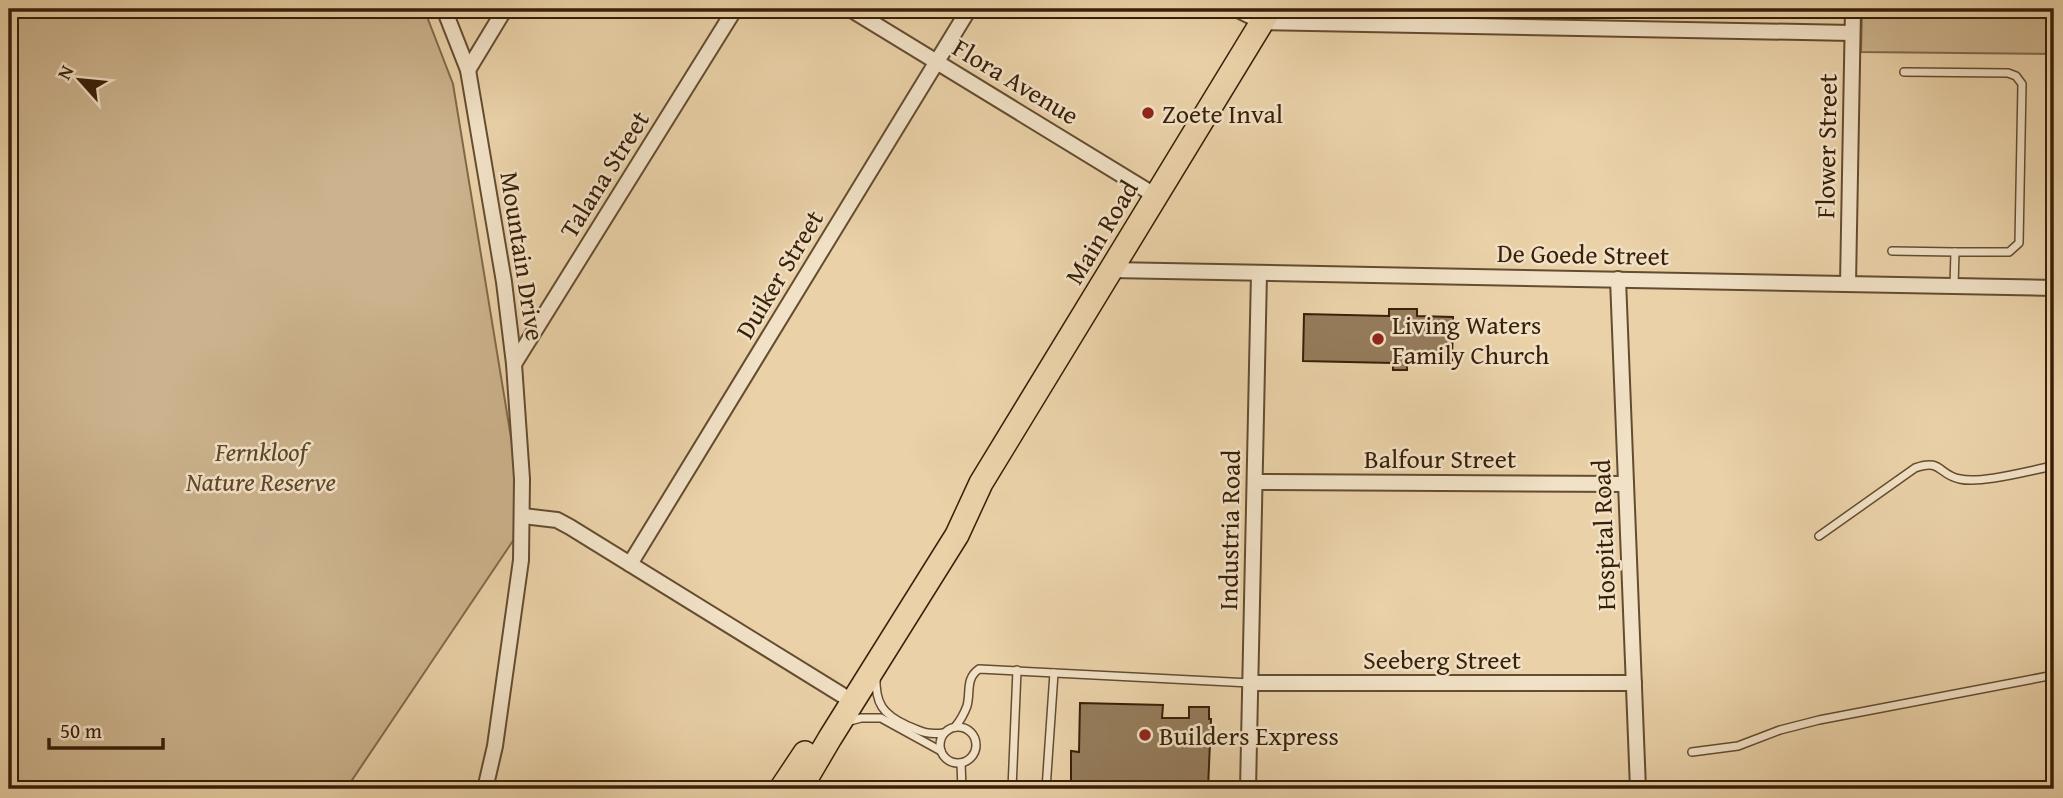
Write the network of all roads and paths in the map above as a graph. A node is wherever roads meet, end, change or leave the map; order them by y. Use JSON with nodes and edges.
{"nodes":[{"id":1,"x":444,"y":9,"type":"edge"},
{"id":2,"x":505,"y":9,"type":"edge"},
{"id":3,"x":735,"y":9,"type":"edge"},
{"id":4,"x":850,"y":9,"type":"edge"},
{"id":5,"x":969,"y":9,"type":"edge"},
{"id":6,"x":1236,"y":9,"type":"edge"},
{"id":7,"x":1853,"y":9,"type":"edge"},
{"id":8,"x":1266,"y":15,"type":"edge"},
{"id":9,"x":1852,"y":33,"type":"junction"},
{"id":10,"x":937,"y":62,"type":"junction"},
{"id":11,"x":468,"y":70,"type":"junction"},
{"id":12,"x":1904,"y":72,"type":"dead end"},
{"id":13,"x":1156,"y":196,"type":"junction"},
{"id":14,"x":1892,"y":251,"type":"dead end"},
{"id":15,"x":1955,"y":252,"type":"junction"},
{"id":16,"x":1111,"y":270,"type":"junction"},
{"id":17,"x":1259,"y":273,"type":"junction"},
{"id":18,"x":1618,"y":279,"type":"junction"},
{"id":19,"x":1848,"y":284,"type":"junction"},
{"id":20,"x":1954,"y":286,"type":"junction"},
{"id":21,"x":2054,"y":288,"type":"edge"},
{"id":22,"x":514,"y":364,"type":"junction"},
{"id":23,"x":2054,"y":466,"type":"edge"},
{"id":24,"x":1255,"y":482,"type":"junction"},
{"id":25,"x":981,"y":484,"type":"junction"},
{"id":26,"x":1626,"y":484,"type":"junction"},
{"id":27,"x":523,"y":516,"type":"junction"},
{"id":28,"x":1819,"y":536,"type":"dead end"},
{"id":29,"x":630,"y":564,"type":"junction"},
{"id":30,"x":882,"y":656,"type":"junction"},
{"id":31,"x":1017,"y":670,"type":"junction"},
{"id":32,"x":1054,"y":673,"type":"junction"},
{"id":33,"x":2054,"y":675,"type":"edge"},
{"id":34,"x":1250,"y":683,"type":"junction"},
{"id":35,"x":1634,"y":683,"type":"junction"},
{"id":36,"x":842,"y":695,"type":"junction"},
{"id":37,"x":836,"y":727,"type":"junction"},
{"id":38,"x":955,"y":727,"type":"junction"},
{"id":39,"x":944,"y":733,"type":"junction"},
{"id":40,"x":941,"y":751,"type":"junction"},
{"id":41,"x":1692,"y":752,"type":"dead end"},
{"id":42,"x":961,"y":762,"type":"junction"},
{"id":43,"x":485,"y":789,"type":"edge"},
{"id":44,"x":781,"y":789,"type":"edge"},
{"id":45,"x":800,"y":789,"type":"edge"},
{"id":46,"x":962,"y":789,"type":"edge"},
{"id":47,"x":1012,"y":789,"type":"edge"},
{"id":48,"x":1046,"y":789,"type":"edge"},
{"id":49,"x":1248,"y":789,"type":"edge"},
{"id":50,"x":1638,"y":789,"type":"edge"}],
"edges":[{"from":1,"to":11,"type":"street","name":"Mountain Drive"},
{"from":2,"to":11,"type":"street"},
{"from":3,"to":22,"type":"street","name":"Talana Street"},
{"from":4,"to":10,"type":"street","name":"Flora Avenue"},
{"from":5,"to":10,"type":"street","name":"Duiker Street"},
{"from":6,"to":8,"type":"street"},
{"from":7,"to":9,"type":"street","name":"Flower Street"},
{"from":8,"to":9,"type":"street"},
{"from":8,"to":13,"type":"main road","name":"Main Road"},
{"from":9,"to":19,"type":"street","name":"Flower Street"},
{"from":10,"to":13,"type":"street","name":"Flora Avenue"},
{"from":10,"to":29,"type":"street","name":"Duiker Street"},
{"from":11,"to":22,"type":"street","name":"Mountain Drive"},
{"from":12,"to":15,"type":"lane"},
{"from":13,"to":16,"type":"main road","name":"Main Road"},
{"from":14,"to":15,"type":"lane"},
{"from":15,"to":20,"type":"lane"},
{"from":16,"to":17,"type":"street","name":"De Goede Street"},
{"from":16,"to":25,"type":"main road","name":"Main Road"},
{"from":17,"to":18,"type":"street","name":"De Goede Street"},
{"from":17,"to":24,"type":"street","name":"Industria Road"},
{"from":18,"to":19,"type":"street","name":"De Goede Street"},
{"from":18,"to":26,"type":"street","name":"Hospital Road"},
{"from":19,"to":20,"type":"street","name":"De Goede Street"},
{"from":20,"to":21,"type":"street","name":"De Goede Street"},
{"from":22,"to":27,"type":"street","name":"Mountain Drive"},
{"from":23,"to":28,"type":"lane"},
{"from":24,"to":26,"type":"street","name":"Balfour Street"},
{"from":24,"to":34,"type":"street","name":"Industria Road"},
{"from":25,"to":30,"type":"main road","name":"Main Road"},
{"from":25,"to":36,"type":"main road","name":"Main Road"},
{"from":26,"to":35,"type":"street","name":"Hospital Road"},
{"from":27,"to":29,"type":"street"},
{"from":27,"to":43,"type":"street","name":"Mountain Drive"},
{"from":29,"to":36,"type":"street"},
{"from":30,"to":37,"type":"main road","name":"Main Road"},
{"from":30,"to":39,"type":"lane"},
{"from":31,"to":32,"type":"lane"},
{"from":31,"to":38,"type":"lane"},
{"from":31,"to":47,"type":"lane"},
{"from":32,"to":34,"type":"lane"},
{"from":32,"to":48,"type":"lane"},
{"from":33,"to":41,"type":"lane"},
{"from":34,"to":35,"type":"street","name":"Seeberg Street"},
{"from":34,"to":49,"type":"street","name":"Industria Road"},
{"from":35,"to":50,"type":"street","name":"Hospital Road"},
{"from":36,"to":44,"type":"main road","name":"Main Road"},
{"from":37,"to":40,"type":"lane"},
{"from":37,"to":45,"type":"main road","name":"Main Road"},
{"from":38,"to":39,"type":"lane"},
{"from":38,"to":42,"type":"lane"},
{"from":39,"to":40,"type":"lane"},
{"from":40,"to":42,"type":"lane"},
{"from":42,"to":46,"type":"lane"}]}
